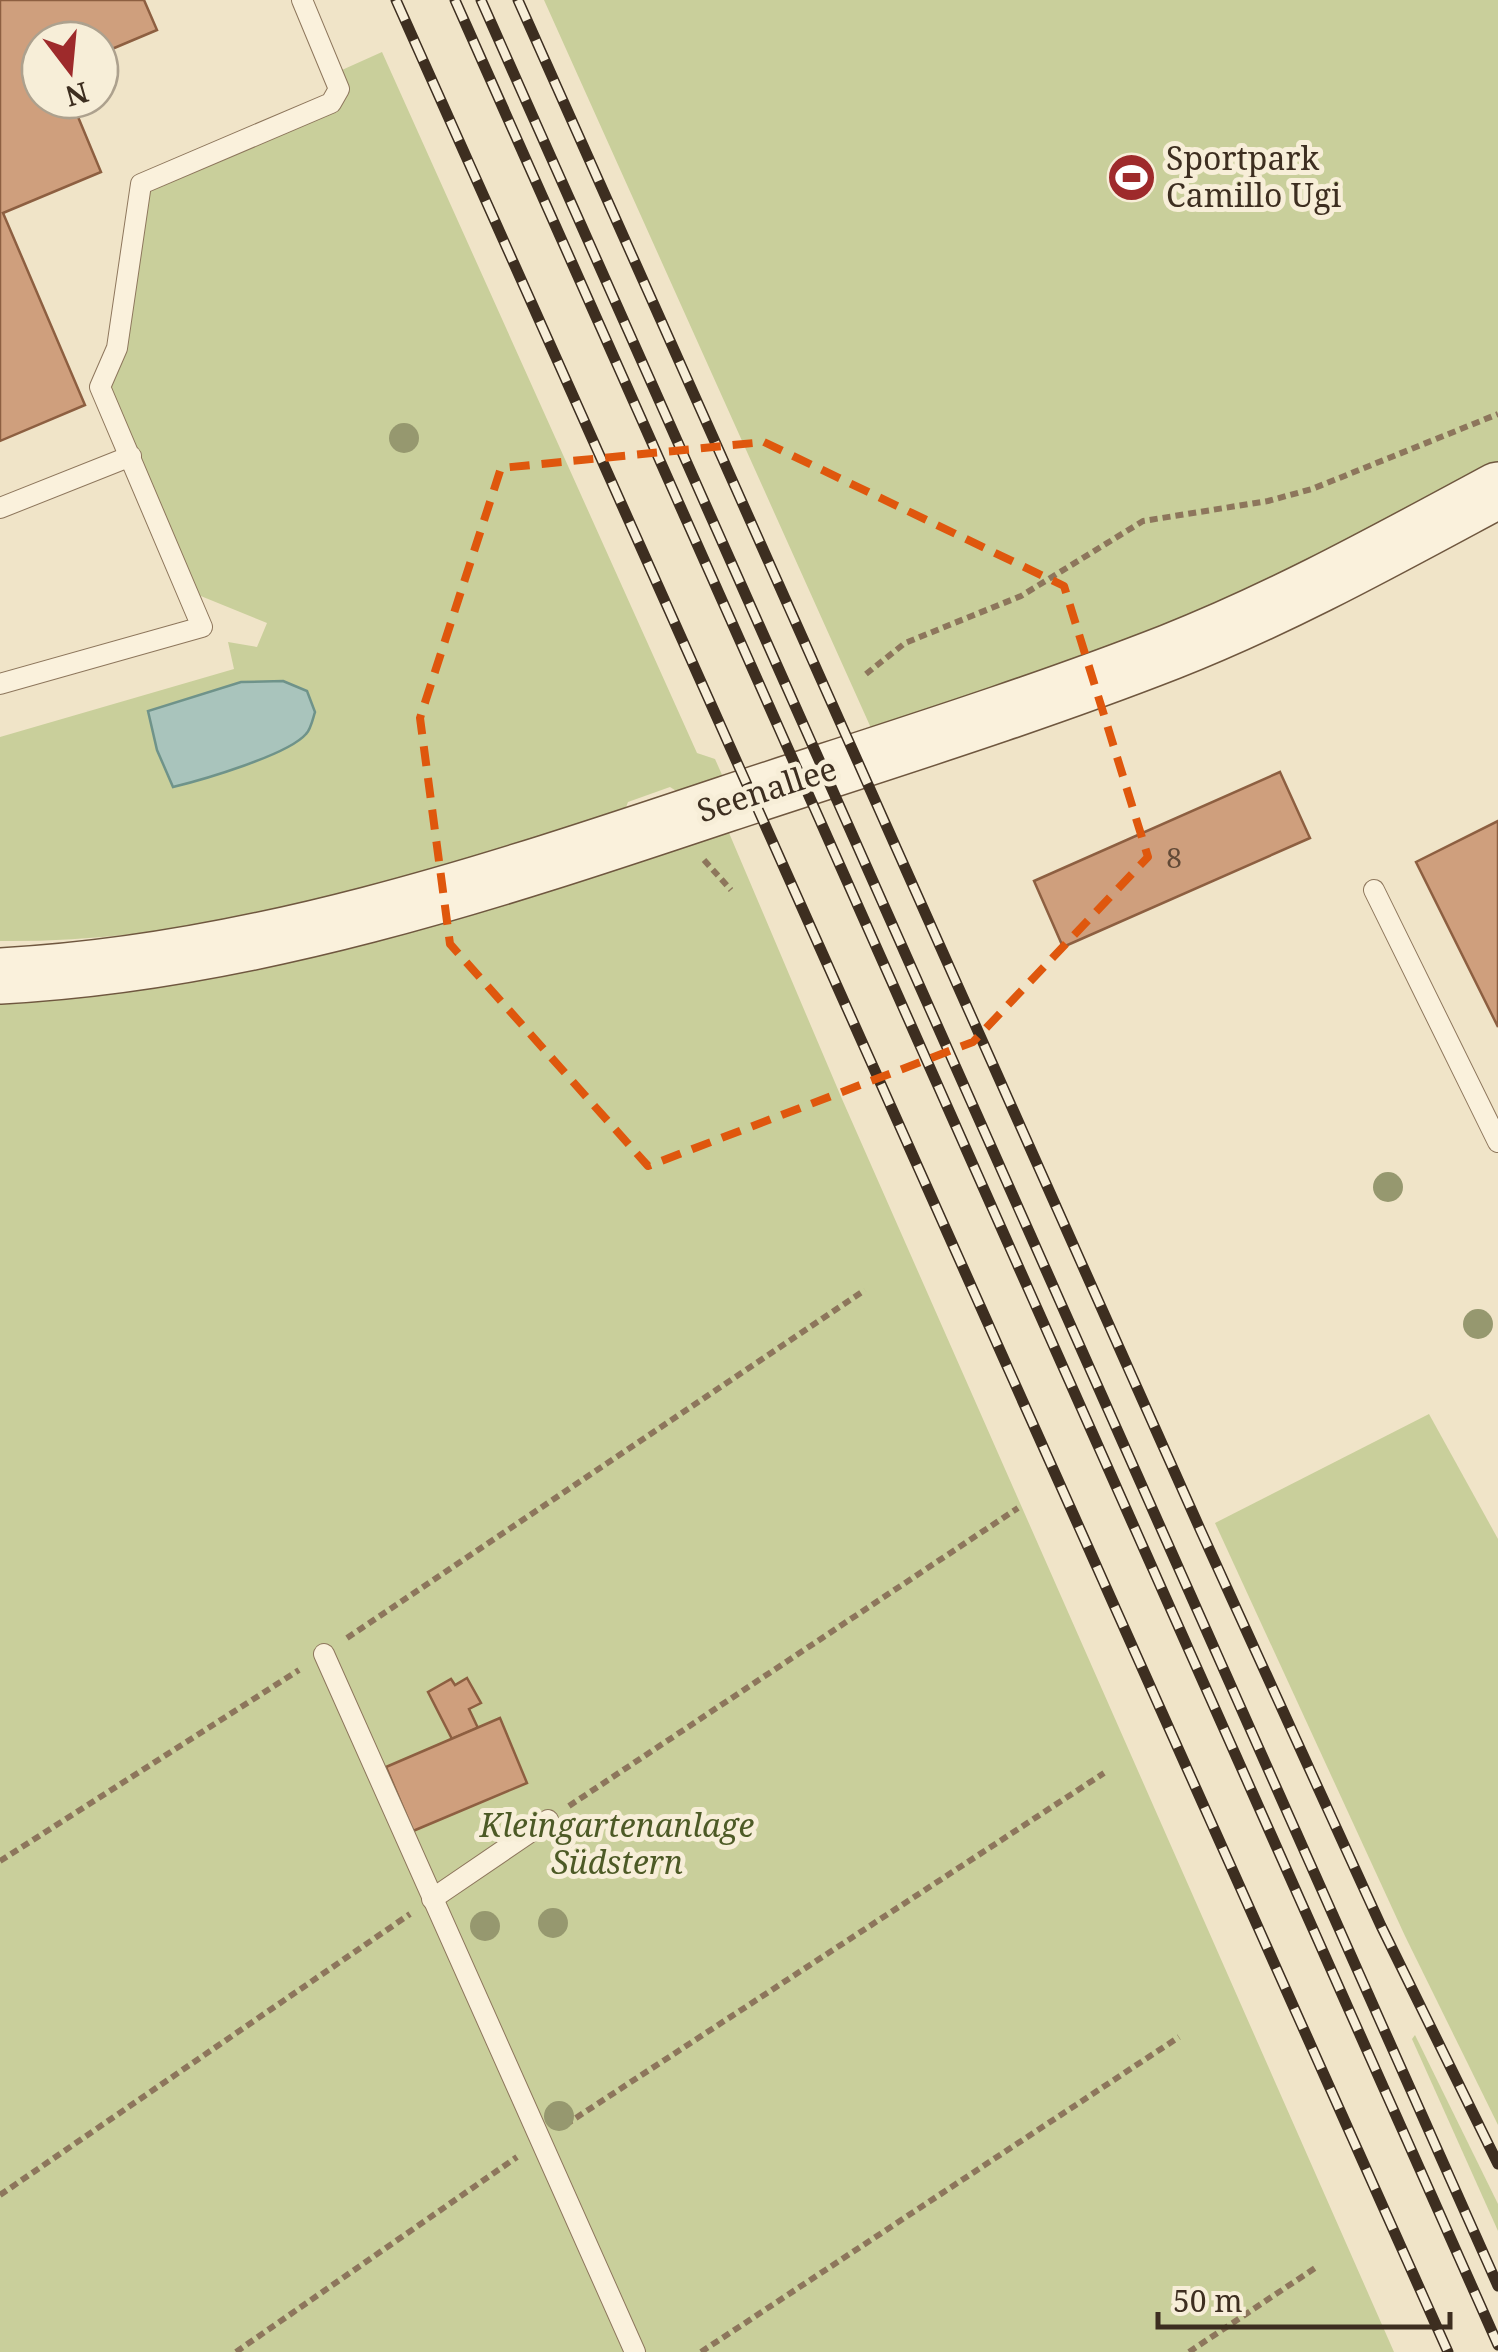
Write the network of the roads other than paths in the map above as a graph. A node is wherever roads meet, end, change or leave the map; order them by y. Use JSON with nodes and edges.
{"nodes":[{"id":1,"x":302,"y":0,"type":"edge"},
{"id":2,"x":132,"y":456,"type":"junction"},
{"id":3,"x":1498,"y":490,"type":"edge"},
{"id":4,"x":0,"y":508,"type":"edge"},
{"id":5,"x":0,"y":684,"type":"edge"},
{"id":6,"x":1374,"y":890,"type":"dead end"},
{"id":7,"x":0,"y":976,"type":"edge"},
{"id":8,"x":1498,"y":1142,"type":"edge"},
{"id":9,"x":324,"y":1654,"type":"road end"},
{"id":10,"x":548,"y":1820,"type":"dead end"},
{"id":11,"x":432,"y":1899,"type":"junction"},
{"id":12,"x":635,"y":2352,"type":"edge"}],
"edges":[{"from":1,"to":2,"type":"lane"},
{"from":2,"to":4,"type":"lane"},
{"from":2,"to":5,"type":"lane"},
{"from":3,"to":7,"type":"main road","name":"Seenallee"},
{"from":6,"to":8,"type":"lane"},
{"from":9,"to":11,"type":"lane"},
{"from":10,"to":11,"type":"lane"},
{"from":11,"to":12,"type":"lane"}]}
